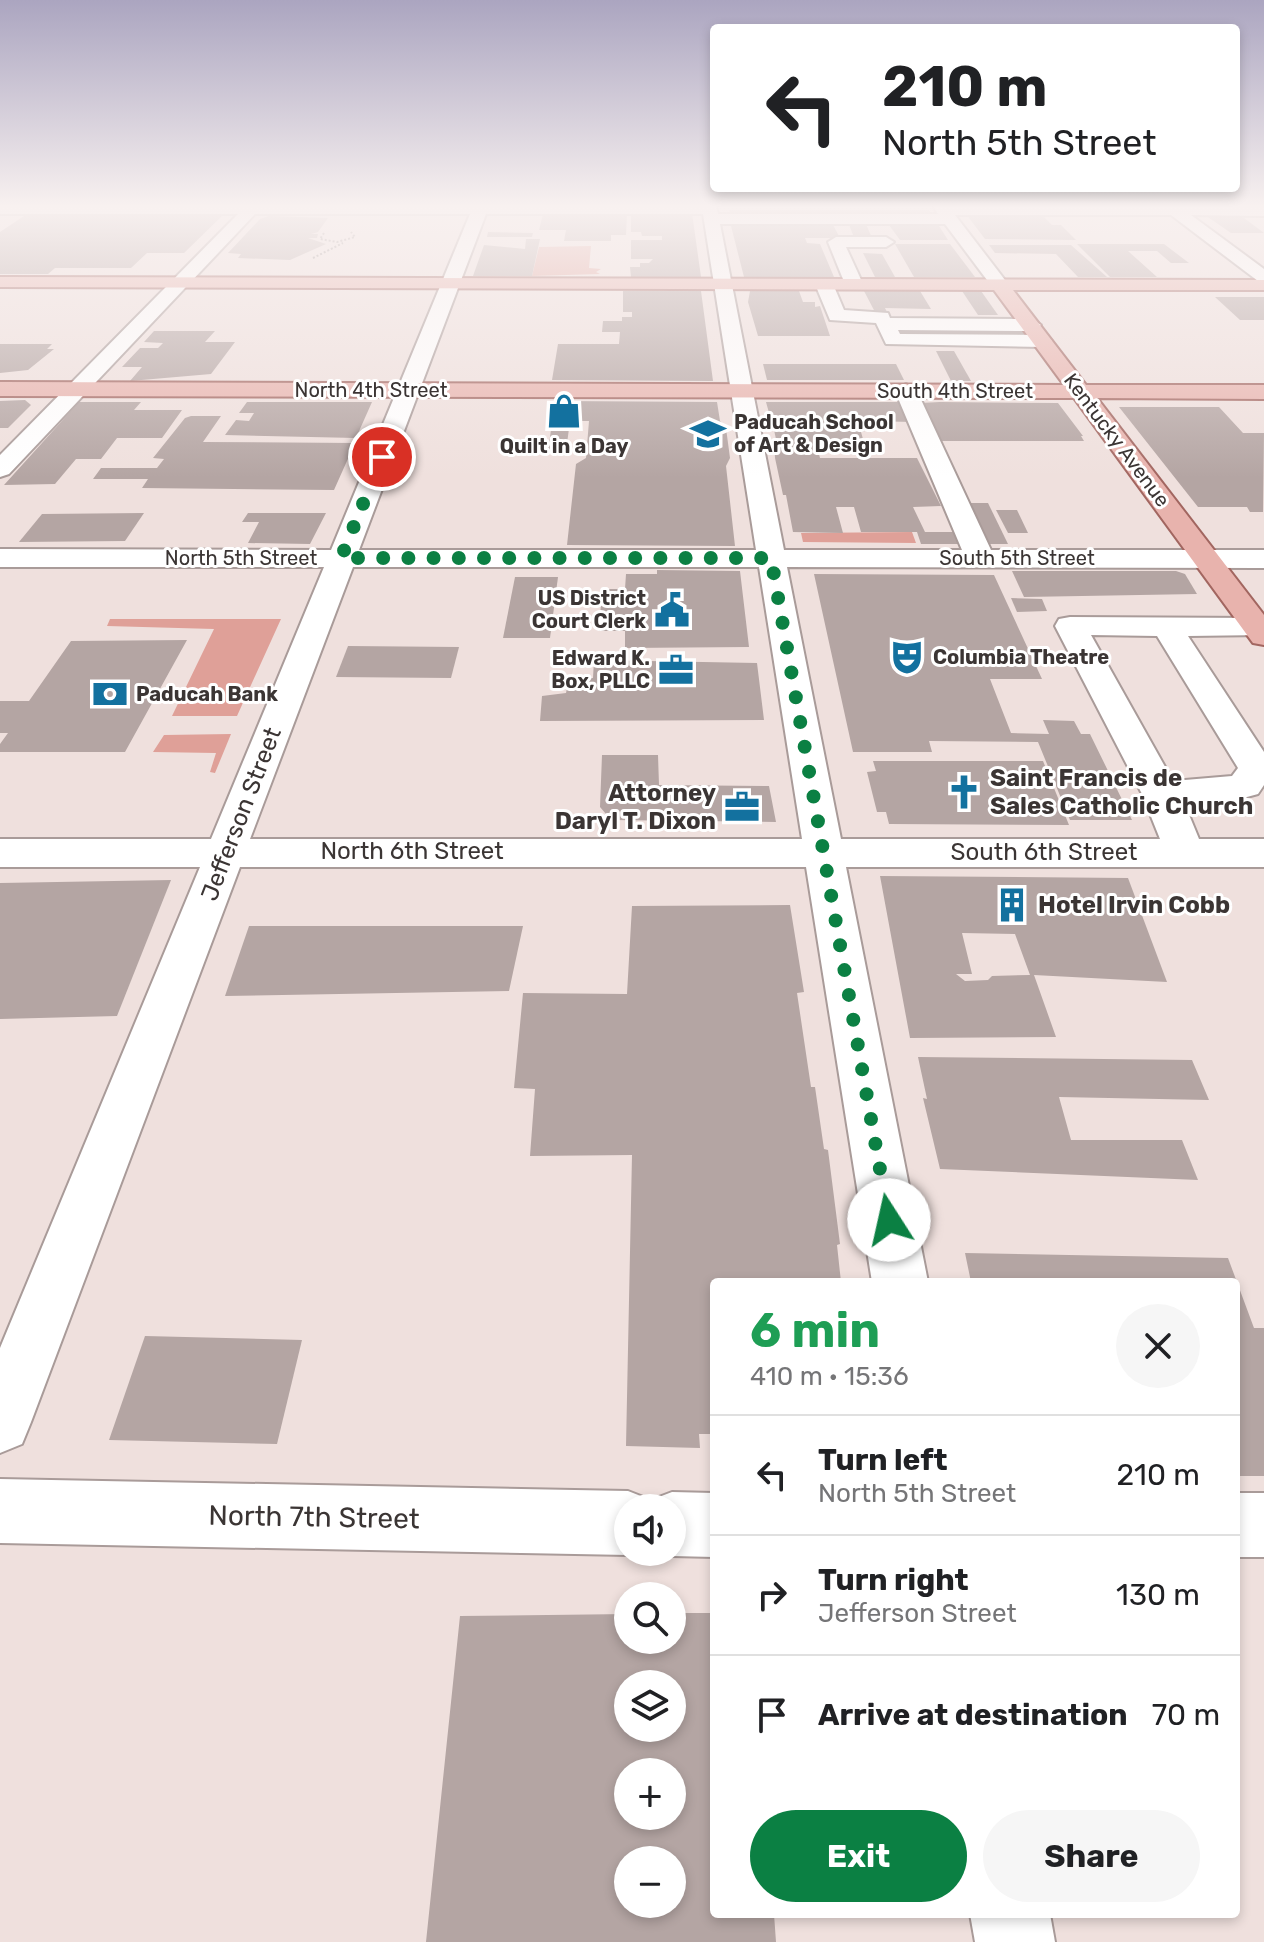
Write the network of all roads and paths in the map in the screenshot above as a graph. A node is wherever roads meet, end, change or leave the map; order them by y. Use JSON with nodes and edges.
{"nodes":[{"id":1,"x":163,"y":297,"type":"edge"},
{"id":2,"x":446,"y":297,"type":"edge"},
{"id":3,"x":725,"y":297,"type":"edge"},
{"id":4,"x":829,"y":297,"type":"edge"},
{"id":5,"x":862,"y":297,"type":"edge"},
{"id":6,"x":943,"y":297,"type":"edge"},
{"id":7,"x":1009,"y":297,"type":"edge"},
{"id":8,"x":958,"y":320,"type":"junction"},
{"id":9,"x":880,"y":322,"type":"junction"},
{"id":10,"x":1032,"y":327,"type":"junction"},
{"id":11,"x":848,"y":330,"type":"dead end"},
{"id":12,"x":910,"y":340,"type":"junction"},
{"id":13,"x":0,"y":389,"type":"edge"},
{"id":14,"x":76,"y":390,"type":"junction"},
{"id":15,"x":409,"y":390,"type":"junction"},
{"id":16,"x":742,"y":391,"type":"junction"},
{"id":17,"x":906,"y":391,"type":"junction"},
{"id":18,"x":936,"y":391,"type":"junction"},
{"id":19,"x":1081,"y":392,"type":"junction"},
{"id":20,"x":1264,"y":392,"type":"edge"},
{"id":21,"x":0,"y":469,"type":"edge"},
{"id":22,"x":0,"y":558,"type":"edge"},
{"id":23,"x":341,"y":558,"type":"junction"},
{"id":24,"x":771,"y":558,"type":"junction"},
{"id":25,"x":980,"y":558,"type":"junction"},
{"id":26,"x":1206,"y":559,"type":"junction"},
{"id":27,"x":1264,"y":559,"type":"edge"},
{"id":28,"x":1166,"y":626,"type":"junction"},
{"id":29,"x":1260,"y":631,"type":"edge"},
{"id":30,"x":1161,"y":794,"type":"junction"},
{"id":31,"x":226,"y":851,"type":"junction"},
{"id":32,"x":824,"y":852,"type":"junction"},
{"id":33,"x":1185,"y":852,"type":"junction"},
{"id":34,"x":0,"y":853,"type":"edge"},
{"id":35,"x":1264,"y":853,"type":"edge"},
{"id":36,"x":899,"y":1278,"type":"edge"},
{"id":37,"x":0,"y":1422,"type":"edge"},
{"id":38,"x":0,"y":1511,"type":"edge"},
{"id":39,"x":614,"y":1523,"type":"edge"},
{"id":40,"x":686,"y":1524,"type":"edge"},
{"id":41,"x":710,"y":1525,"type":"edge"},
{"id":42,"x":1240,"y":1525,"type":"edge"},
{"id":43,"x":1264,"y":1525,"type":"edge"},
{"id":44,"x":1011,"y":1918,"type":"edge"},
{"id":45,"x":1015,"y":1942,"type":"edge"}],
"edges":[{"from":1,"to":14,"type":"street"},
{"from":2,"to":15,"type":"street","name":"Jefferson Street"},
{"from":3,"to":16,"type":"street"},
{"from":4,"to":9,"type":"street"},
{"from":5,"to":9,"type":"street"},
{"from":6,"to":8,"type":"street"},
{"from":7,"to":10,"type":"main road","name":"Kentucky Avenue"},
{"from":8,"to":9,"type":"street"},
{"from":8,"to":10,"type":"street"},
{"from":9,"to":11,"type":"street"},
{"from":9,"to":12,"type":"street"},
{"from":10,"to":12,"type":"street"},
{"from":10,"to":19,"type":"main road","name":"Kentucky Avenue"},
{"from":12,"to":18,"type":"street"},
{"from":13,"to":14,"type":"main road","name":"North 4th Street"},
{"from":14,"to":15,"type":"main road","name":"North 4th Street"},
{"from":14,"to":21,"type":"street"},
{"from":15,"to":16,"type":"main road","name":"North 4th Street"},
{"from":15,"to":23,"type":"street","name":"Jefferson Street"},
{"from":16,"to":17,"type":"main road","name":"South 4th Street"},
{"from":16,"to":24,"type":"street"},
{"from":17,"to":18,"type":"main road","name":"South 4th Street"},
{"from":17,"to":25,"type":"street"},
{"from":18,"to":19,"type":"main road","name":"South 4th Street"},
{"from":19,"to":20,"type":"main road","name":"South 4th Street"},
{"from":19,"to":26,"type":"main road","name":"Kentucky Avenue"},
{"from":22,"to":23,"type":"street","name":"North 5th Street"},
{"from":23,"to":24,"type":"street","name":"North 5th Street"},
{"from":23,"to":31,"type":"street","name":"Jefferson Street"},
{"from":24,"to":25,"type":"street","name":"South 5th Street"},
{"from":24,"to":32,"type":"street"},
{"from":25,"to":26,"type":"street","name":"South 5th Street"},
{"from":26,"to":27,"type":"street","name":"South 5th Street"},
{"from":26,"to":29,"type":"main road","name":"Kentucky Avenue"},
{"from":28,"to":29,"type":"street"},
{"from":28,"to":30,"type":"street"},
{"from":28,"to":30,"type":"street"},
{"from":30,"to":33,"type":"street"},
{"from":31,"to":32,"type":"street","name":"North 6th Street"},
{"from":31,"to":34,"type":"street","name":"North 6th Street"},
{"from":31,"to":37,"type":"street","name":"Jefferson Street"},
{"from":32,"to":33,"type":"street","name":"South 6th Street"},
{"from":32,"to":36,"type":"street"},
{"from":33,"to":35,"type":"street","name":"South 6th Street"},
{"from":38,"to":39,"type":"street","name":"North 7th Street"},
{"from":40,"to":41,"type":"street"},
{"from":42,"to":43,"type":"street"},
{"from":44,"to":45,"type":"street"}]}
